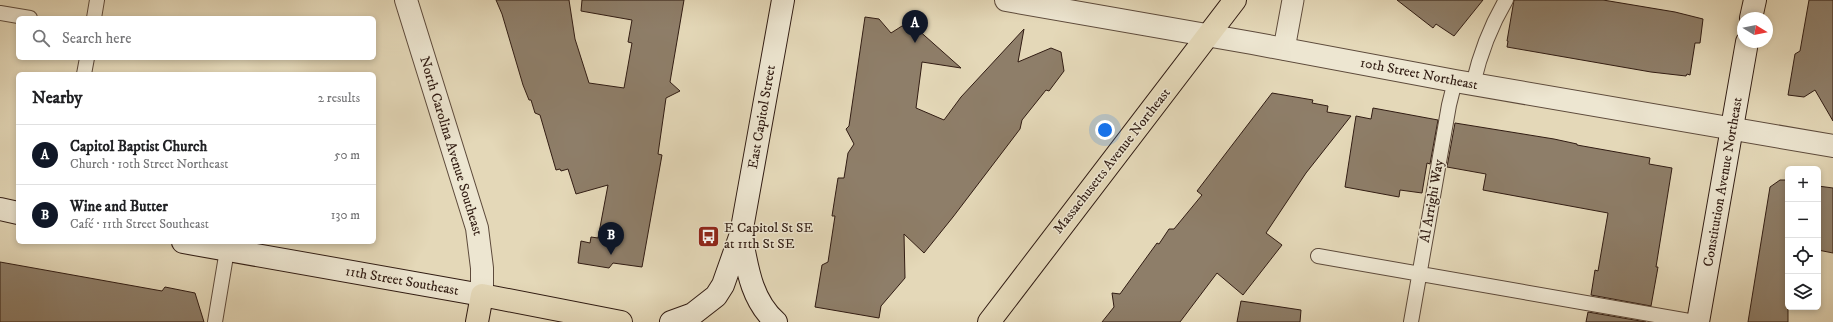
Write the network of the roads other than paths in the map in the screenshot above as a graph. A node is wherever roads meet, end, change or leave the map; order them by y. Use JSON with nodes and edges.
{"nodes":[{"id":1,"x":98,"y":0,"type":"edge"},
{"id":2,"x":406,"y":0,"type":"edge"},
{"id":3,"x":783,"y":0,"type":"edge"},
{"id":4,"x":1006,"y":0,"type":"edge"},
{"id":5,"x":1235,"y":0,"type":"edge"},
{"id":6,"x":1293,"y":0,"type":"edge"},
{"id":7,"x":1506,"y":0,"type":"edge"},
{"id":8,"x":1754,"y":0,"type":"edge"},
{"id":9,"x":1752,"y":12,"type":"edge"},
{"id":10,"x":0,"y":13,"type":"edge"},
{"id":11,"x":18,"y":16,"type":"edge"},
{"id":12,"x":94,"y":16,"type":"edge"},
{"id":13,"x":1208,"y":35,"type":"junction"},
{"id":14,"x":1746,"y":48,"type":"edge"},
{"id":15,"x":1284,"y":49,"type":"junction"},
{"id":16,"x":87,"y":60,"type":"edge"},
{"id":17,"x":84,"y":72,"type":"edge"},
{"id":18,"x":1464,"y":83,"type":"junction"},
{"id":19,"x":1732,"y":128,"type":"junction"},
{"id":20,"x":1833,"y":146,"type":"edge"},
{"id":21,"x":0,"y":209,"type":"edge"},
{"id":22,"x":16,"y":213,"type":"edge"},
{"id":23,"x":741,"y":234,"type":"junction"},
{"id":24,"x":194,"y":244,"type":"edge"},
{"id":25,"x":227,"y":250,"type":"junction"},
{"id":26,"x":1318,"y":256,"type":"dead end"},
{"id":27,"x":1418,"y":274,"type":"junction"},
{"id":28,"x":482,"y":295,"type":"junction"},
{"id":29,"x":214,"y":322,"type":"edge"},
{"id":30,"x":477,"y":322,"type":"edge"},
{"id":31,"x":621,"y":322,"type":"edge"},
{"id":32,"x":671,"y":322,"type":"edge"},
{"id":33,"x":776,"y":322,"type":"edge"},
{"id":34,"x":989,"y":322,"type":"edge"},
{"id":35,"x":1410,"y":322,"type":"edge"},
{"id":36,"x":1697,"y":322,"type":"edge"}],
"edges":[{"from":1,"to":12,"type":"lane"},
{"from":2,"to":28,"type":"street","name":"North Carolina Avenue Southeast"},
{"from":3,"to":23,"type":"street","name":"East Capitol Street"},
{"from":4,"to":13,"type":"street","name":"10th Street Northeast"},
{"from":5,"to":13,"type":"main road","name":"Massachusetts Avenue Northeast"},
{"from":6,"to":15,"type":"street"},
{"from":7,"to":18,"type":"lane","name":"Al Arrighi Way"},
{"from":8,"to":9,"type":"street"},
{"from":10,"to":11,"type":"lane"},
{"from":13,"to":15,"type":"street","name":"10th Street Northeast"},
{"from":13,"to":34,"type":"main road","name":"Massachusetts Avenue Northeast"},
{"from":14,"to":19,"type":"street","name":"Constitution Avenue Northeast"},
{"from":15,"to":18,"type":"street","name":"10th Street Northeast"},
{"from":16,"to":17,"type":"lane"},
{"from":18,"to":19,"type":"street","name":"10th Street Northeast"},
{"from":18,"to":27,"type":"lane","name":"Al Arrighi Way"},
{"from":19,"to":20,"type":"street","name":"10th Street Northeast"},
{"from":19,"to":36,"type":"street","name":"Constitution Avenue Northeast"},
{"from":21,"to":22,"type":"street"},
{"from":23,"to":32,"type":"street"},
{"from":23,"to":33,"type":"street"},
{"from":24,"to":25,"type":"street","name":"11th Street Southeast"},
{"from":25,"to":28,"type":"street","name":"11th Street Southeast"},
{"from":25,"to":29,"type":"lane"},
{"from":26,"to":27,"type":"lane"},
{"from":27,"to":35,"type":"lane","name":"Al Arrighi Way"},
{"from":27,"to":36,"type":"lane"},
{"from":28,"to":30,"type":"main road"},
{"from":28,"to":31,"type":"main road","name":"11th Street Southeast"}]}
